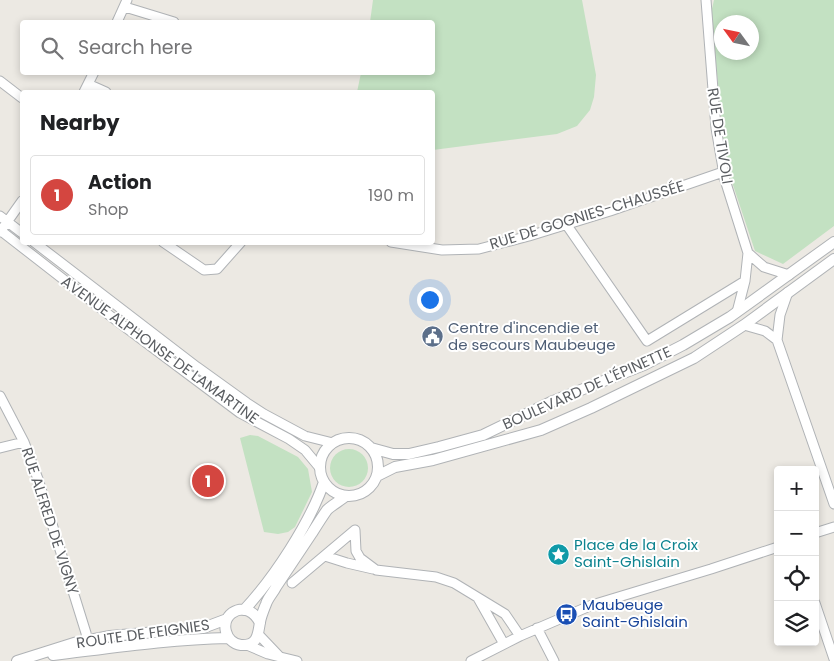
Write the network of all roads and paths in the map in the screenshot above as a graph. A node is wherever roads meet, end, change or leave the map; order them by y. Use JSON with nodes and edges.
{"nodes":[{"id":1,"x":706,"y":0,"type":"edge"},
{"id":2,"x":126,"y":3,"type":"edge"},
{"id":3,"x":118,"y":20,"type":"edge"},
{"id":4,"x":169,"y":20,"type":"edge"},
{"id":5,"x":92,"y":75,"type":"edge"},
{"id":6,"x":0,"y":81,"type":"edge"},
{"id":7,"x":86,"y":88,"type":"edge"},
{"id":8,"x":20,"y":96,"type":"edge"},
{"id":9,"x":723,"y":172,"type":"junction"},
{"id":10,"x":20,"y":203,"type":"edge"},
{"id":11,"x":4,"y":219,"type":"edge"},
{"id":12,"x":566,"y":224,"type":"junction"},
{"id":13,"x":0,"y":231,"type":"edge"},
{"id":14,"x":20,"y":232,"type":"edge"},
{"id":15,"x":834,"y":242,"type":"edge"},
{"id":16,"x":38,"y":245,"type":"edge"},
{"id":17,"x":167,"y":245,"type":"edge"},
{"id":18,"x":238,"y":245,"type":"edge"},
{"id":19,"x":410,"y":245,"type":"edge"},
{"id":20,"x":748,"y":253,"type":"junction"},
{"id":21,"x":834,"y":259,"type":"edge"},
{"id":22,"x":788,"y":275,"type":"junction"},
{"id":23,"x":745,"y":281,"type":"junction"},
{"id":24,"x":788,"y":292,"type":"junction"},
{"id":25,"x":737,"y":312,"type":"junction"},
{"id":26,"x":744,"y":325,"type":"junction"},
{"id":27,"x":777,"y":340,"type":"junction"},
{"id":28,"x":0,"y":396,"type":"edge"},
{"id":29,"x":24,"y":442,"type":"junction"},
{"id":30,"x":333,"y":443,"type":"junction"},
{"id":31,"x":0,"y":448,"type":"edge"},
{"id":32,"x":372,"y":448,"type":"junction"},
{"id":33,"x":320,"y":468,"type":"junction"},
{"id":34,"x":377,"y":476,"type":"junction"},
{"id":35,"x":324,"y":482,"type":"junction"},
{"id":36,"x":346,"y":496,"type":"junction"},
{"id":37,"x":834,"y":504,"type":"edge"},
{"id":38,"x":834,"y":527,"type":"edge"},
{"id":39,"x":819,"y":532,"type":"edge"},
{"id":40,"x":774,"y":548,"type":"edge"},
{"id":41,"x":325,"y":556,"type":"junction"},
{"id":42,"x":376,"y":570,"type":"junction"},
{"id":43,"x":292,"y":583,"type":"dead end"},
{"id":44,"x":478,"y":598,"type":"junction"},
{"id":45,"x":244,"y":610,"type":"junction"},
{"id":46,"x":819,"y":615,"type":"edge"},
{"id":47,"x":227,"y":619,"type":"junction"},
{"id":48,"x":260,"y":623,"type":"junction"},
{"id":49,"x":537,"y":628,"type":"junction"},
{"id":50,"x":259,"y":635,"type":"junction"},
{"id":51,"x":520,"y":636,"type":"junction"},
{"id":52,"x":228,"y":638,"type":"junction"},
{"id":53,"x":247,"y":644,"type":"junction"},
{"id":54,"x":504,"y":644,"type":"junction"},
{"id":55,"x":88,"y":645,"type":"junction"},
{"id":56,"x":282,"y":657,"type":"junction"},
{"id":57,"x":834,"y":659,"type":"edge"},
{"id":58,"x":17,"y":661,"type":"edge"},
{"id":59,"x":297,"y":661,"type":"edge"},
{"id":60,"x":473,"y":661,"type":"edge"},
{"id":61,"x":554,"y":661,"type":"edge"}],
"edges":[{"from":1,"to":9,"type":"street","name":"RUE DE TIVOLI"},
{"from":2,"to":3,"type":"street"},
{"from":2,"to":4,"type":"street"},
{"from":5,"to":7,"type":"street"},
{"from":6,"to":8,"type":"street"},
{"from":9,"to":12,"type":"street","name":"RUE DE GOGNIES-CHAUSSÉE"},
{"from":9,"to":20,"type":"street","name":"RUE DE TIVOLI"},
{"from":10,"to":11,"type":"street"},
{"from":11,"to":13,"type":"street"},
{"from":11,"to":14,"type":"street"},
{"from":12,"to":19,"type":"street","name":"RUE DE GOGNIES-CHAUSSÉE"},
{"from":12,"to":23,"type":"street"},
{"from":13,"to":33,"type":"street","name":"AVENUE ALPHONSE DE LAMARTINE"},
{"from":15,"to":22,"type":"street","name":"BOULEVARD DE L'ÉPINETTE"},
{"from":16,"to":30,"type":"street","name":"AVENUE ALPHONSE DE LAMARTINE"},
{"from":17,"to":18,"type":"street"},
{"from":20,"to":22,"type":"street"},
{"from":20,"to":23,"type":"street"},
{"from":21,"to":24,"type":"street","name":"BOULEVARD DE L'ÉPINETTE"},
{"from":22,"to":25,"type":"street","name":"BOULEVARD DE L'ÉPINETTE"},
{"from":23,"to":25,"type":"street"},
{"from":24,"to":26,"type":"street","name":"BOULEVARD DE L'ÉPINETTE"},
{"from":24,"to":27,"type":"street"},
{"from":25,"to":32,"type":"street","name":"BOULEVARD DE L'ÉPINETTE"},
{"from":26,"to":27,"type":"street"},
{"from":26,"to":34,"type":"street","name":"BOULEVARD DE L'ÉPINETTE"},
{"from":27,"to":37,"type":"street"},
{"from":28,"to":29,"type":"street","name":"RUE ALFRED DE VIGNY"},
{"from":29,"to":31,"type":"street"},
{"from":29,"to":55,"type":"street","name":"RUE ALFRED DE VIGNY"},
{"from":30,"to":32,"type":"street"},
{"from":30,"to":33,"type":"street"},
{"from":32,"to":34,"type":"street"},
{"from":33,"to":35,"type":"street"},
{"from":34,"to":36,"type":"street"},
{"from":35,"to":36,"type":"street"},
{"from":35,"to":45,"type":"street"},
{"from":36,"to":48,"type":"street"},
{"from":38,"to":39,"type":"street"},
{"from":40,"to":49,"type":"street"},
{"from":41,"to":42,"type":"street"},
{"from":41,"to":42,"type":"street"},
{"from":41,"to":43,"type":"street"},
{"from":42,"to":44,"type":"street"},
{"from":44,"to":51,"type":"street"},
{"from":44,"to":54,"type":"street"},
{"from":45,"to":47,"type":"street"},
{"from":45,"to":48,"type":"street"},
{"from":46,"to":57,"type":"street"},
{"from":47,"to":52,"type":"street"},
{"from":47,"to":55,"type":"street","name":"ROUTE DE FEIGNIES"},
{"from":48,"to":50,"type":"street"},
{"from":49,"to":51,"type":"street"},
{"from":49,"to":61,"type":"street"},
{"from":50,"to":53,"type":"street"},
{"from":50,"to":56,"type":"street"},
{"from":51,"to":54,"type":"street"},
{"from":52,"to":53,"type":"street"},
{"from":52,"to":55,"type":"street","name":"ROUTE DE FEIGNIES"},
{"from":53,"to":56,"type":"street"},
{"from":54,"to":60,"type":"street"},
{"from":55,"to":58,"type":"street","name":"ROUTE DE FEIGNIES"},
{"from":56,"to":59,"type":"street"}]}
